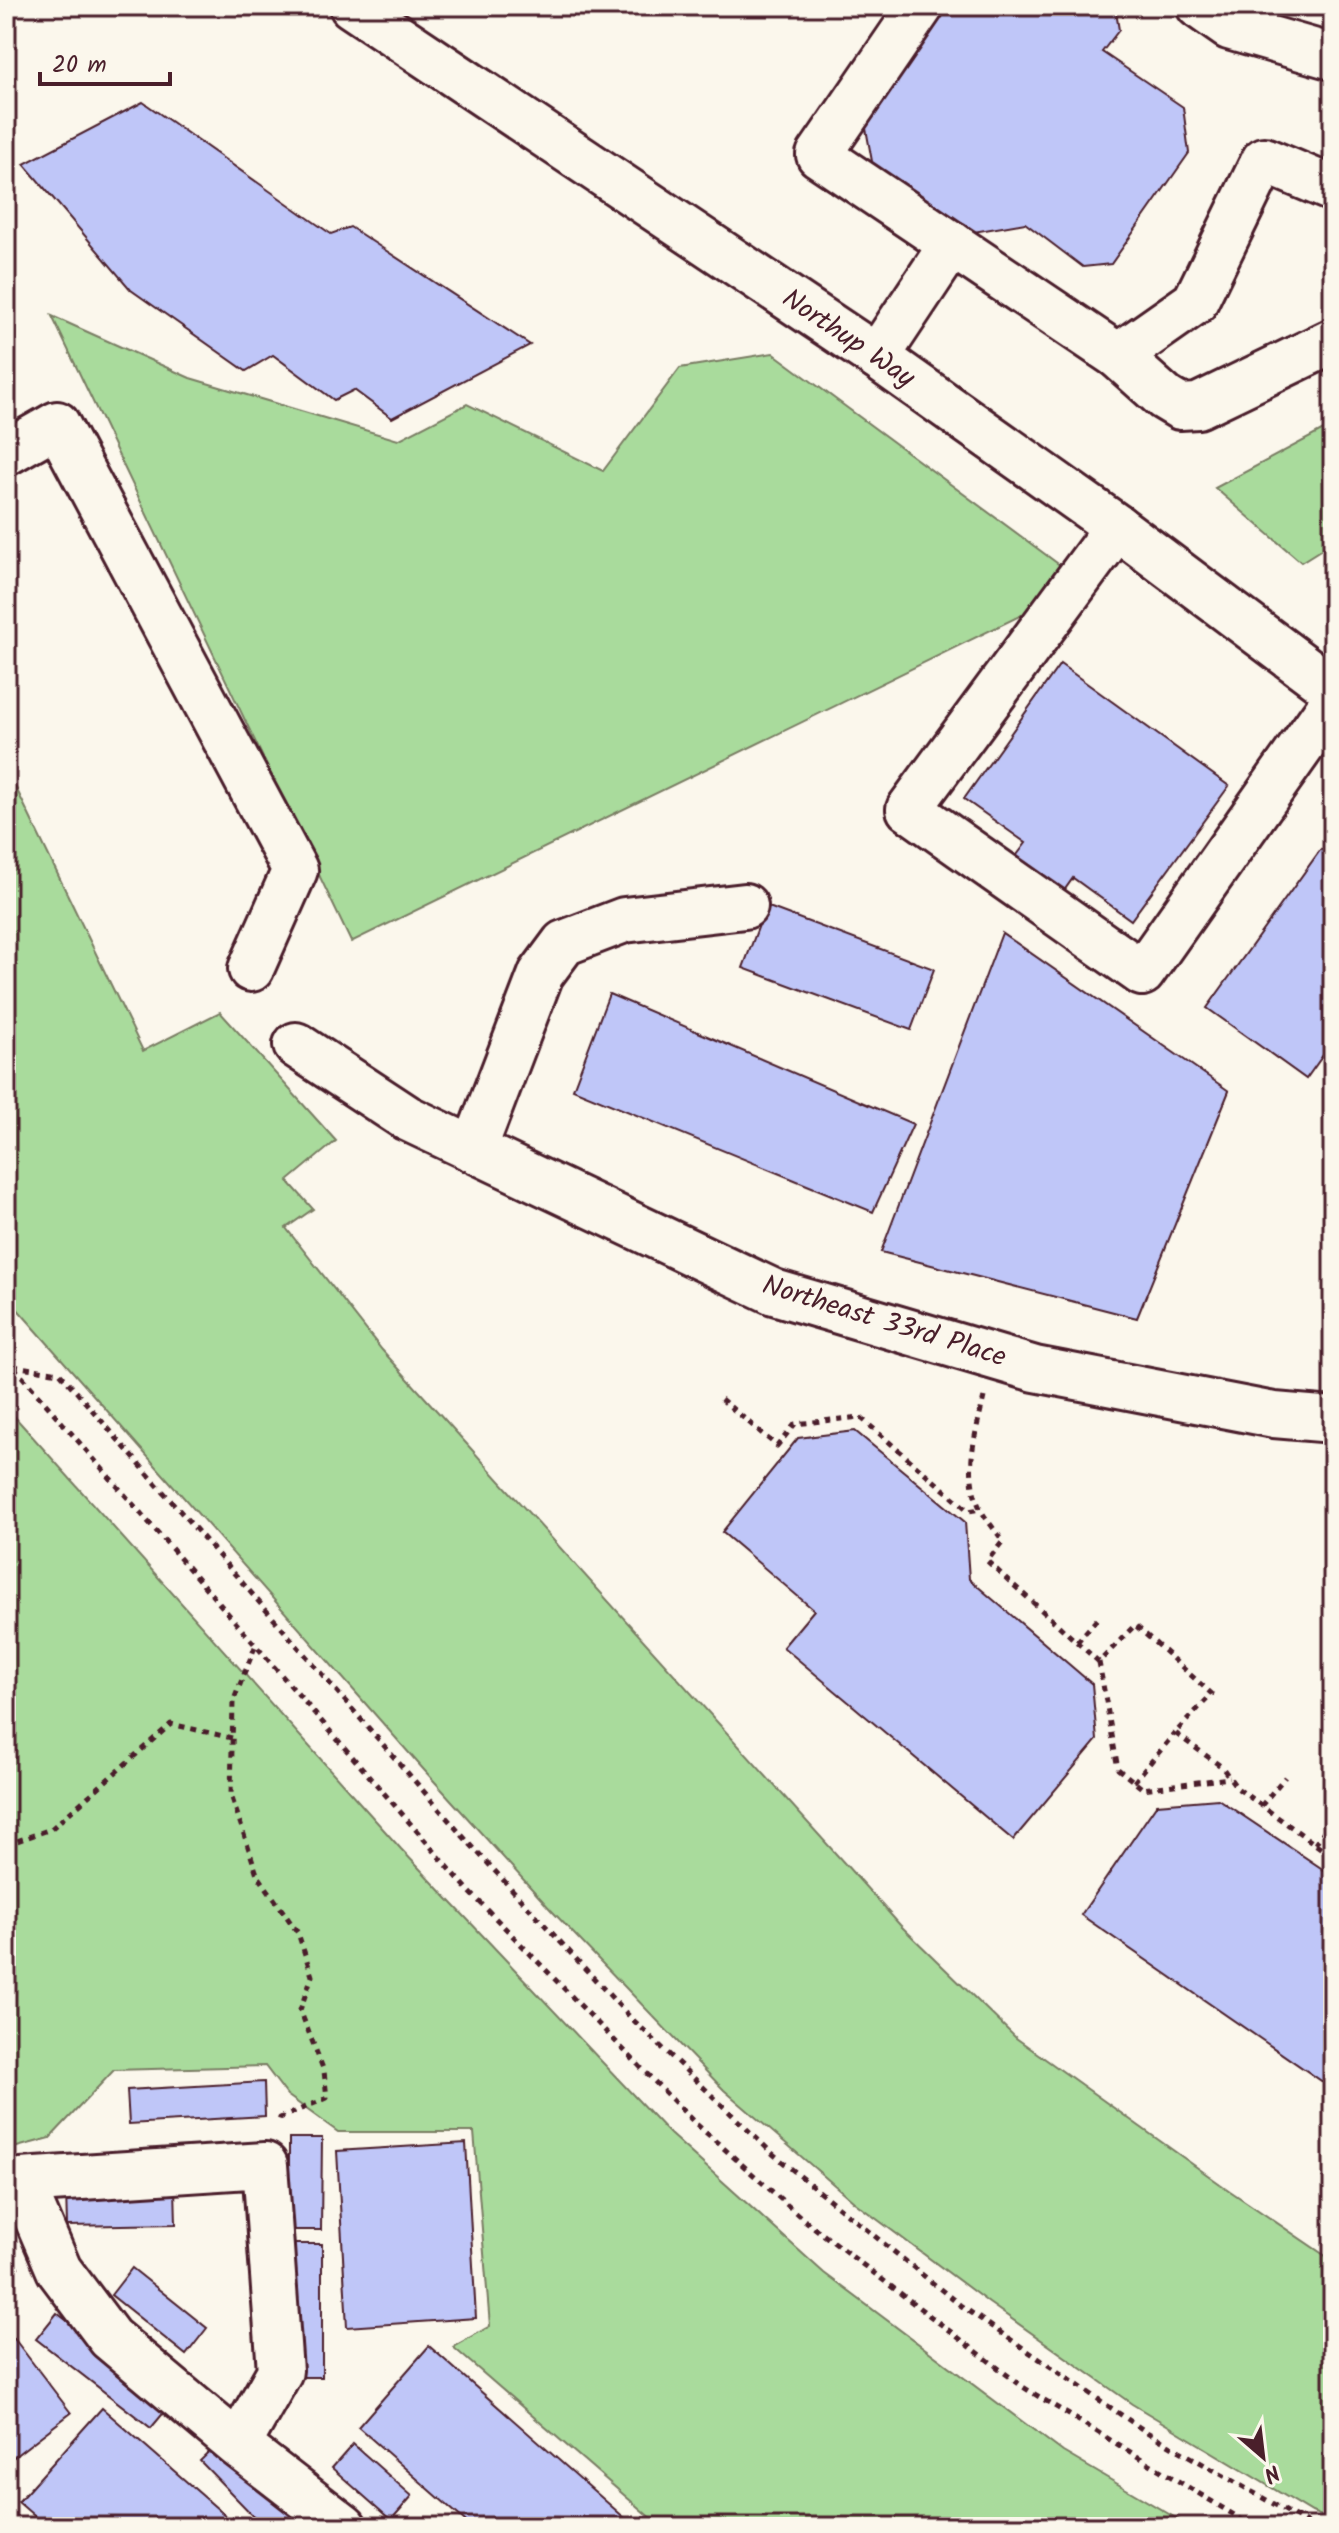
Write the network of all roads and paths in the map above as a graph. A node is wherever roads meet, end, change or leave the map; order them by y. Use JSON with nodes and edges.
{"nodes":[{"id":1,"x":352,"y":6,"type":"edge"},
{"id":2,"x":921,"y":6,"type":"edge"},
{"id":3,"x":1199,"y":6,"type":"edge"},
{"id":4,"x":1333,"y":57,"type":"edge"},
{"id":5,"x":1333,"y":189,"type":"edge"},
{"id":6,"x":952,"y":244,"type":"junction"},
{"id":7,"x":1333,"y":341,"type":"edge"},
{"id":8,"x":1118,"y":356,"type":"junction"},
{"id":9,"x":877,"y":357,"type":"junction"},
{"id":10,"x":6,"y":453,"type":"edge"},
{"id":11,"x":1117,"y":527,"type":"junction"},
{"id":12,"x":1333,"y":689,"type":"edge"},
{"id":13,"x":1333,"y":702,"type":"edge"},
{"id":14,"x":745,"y":906,"type":"dead end"},
{"id":15,"x":251,"y":969,"type":"dead end"},
{"id":16,"x":296,"y":1045,"type":"dead end"},
{"id":17,"x":474,"y":1149,"type":"junction"},
{"id":18,"x":6,"y":1358,"type":"edge"},
{"id":19,"x":13,"y":1366,"type":"junction"},
{"id":20,"x":985,"y":1392,"type":"dead end"},
{"id":21,"x":721,"y":1399,"type":"dead end"},
{"id":22,"x":1333,"y":1420,"type":"edge"},
{"id":23,"x":980,"y":1509,"type":"junction"},
{"id":24,"x":1099,"y":1617,"type":"dead end"},
{"id":25,"x":1077,"y":1642,"type":"junction"},
{"id":26,"x":255,"y":1647,"type":"junction"},
{"id":27,"x":1099,"y":1662,"type":"junction"},
{"id":28,"x":1175,"y":1733,"type":"junction"},
{"id":29,"x":232,"y":1738,"type":"junction"},
{"id":30,"x":1285,"y":1777,"type":"dead end"},
{"id":31,"x":1230,"y":1778,"type":"junction"},
{"id":32,"x":1134,"y":1782,"type":"junction"},
{"id":33,"x":1261,"y":1806,"type":"junction"},
{"id":34,"x":1333,"y":1818,"type":"edge"},
{"id":35,"x":1315,"y":1844,"type":"junction"},
{"id":36,"x":6,"y":1845,"type":"edge"},
{"id":37,"x":1333,"y":1857,"type":"edge"},
{"id":38,"x":327,"y":2098,"type":"dead end"},
{"id":39,"x":238,"y":2445,"type":"junction"},
{"id":40,"x":344,"y":2527,"type":"edge"},
{"id":41,"x":1254,"y":2527,"type":"edge"},
{"id":42,"x":1314,"y":2527,"type":"edge"}],
"edges":[{"from":1,"to":9,"type":"main road","name":"Northup Way"},
{"from":2,"to":6,"type":"main road"},
{"from":3,"to":4,"type":"main road"},
{"from":5,"to":8,"type":"main road"},
{"from":6,"to":8,"type":"main road"},
{"from":6,"to":9,"type":"main road"},
{"from":7,"to":8,"type":"main road"},
{"from":9,"to":11,"type":"main road","name":"Northup Way"},
{"from":10,"to":15,"type":"main road"},
{"from":11,"to":12,"type":"main road","name":"Northup Way"},
{"from":11,"to":13,"type":"main road"},
{"from":14,"to":17,"type":"main road"},
{"from":16,"to":17,"type":"main road","name":"Northeast 33rd Place"},
{"from":17,"to":22,"type":"main road","name":"Northeast 33rd Place"},
{"from":18,"to":19,"type":"path"},
{"from":19,"to":26,"type":"path"},
{"from":19,"to":42,"type":"path"},
{"from":20,"to":23,"type":"path"},
{"from":21,"to":23,"type":"path"},
{"from":23,"to":25,"type":"path"},
{"from":24,"to":25,"type":"path"},
{"from":25,"to":27,"type":"path"},
{"from":26,"to":29,"type":"path"},
{"from":26,"to":41,"type":"path"},
{"from":27,"to":28,"type":"path"},
{"from":27,"to":32,"type":"path"},
{"from":28,"to":31,"type":"path"},
{"from":28,"to":32,"type":"path"},
{"from":29,"to":36,"type":"path"},
{"from":29,"to":38,"type":"path"},
{"from":30,"to":33,"type":"path"},
{"from":31,"to":32,"type":"path"},
{"from":31,"to":33,"type":"path"},
{"from":33,"to":35,"type":"path"},
{"from":34,"to":35,"type":"path"},
{"from":35,"to":37,"type":"path"},
{"from":39,"to":39,"type":"main road"},
{"from":39,"to":40,"type":"main road"}]}
